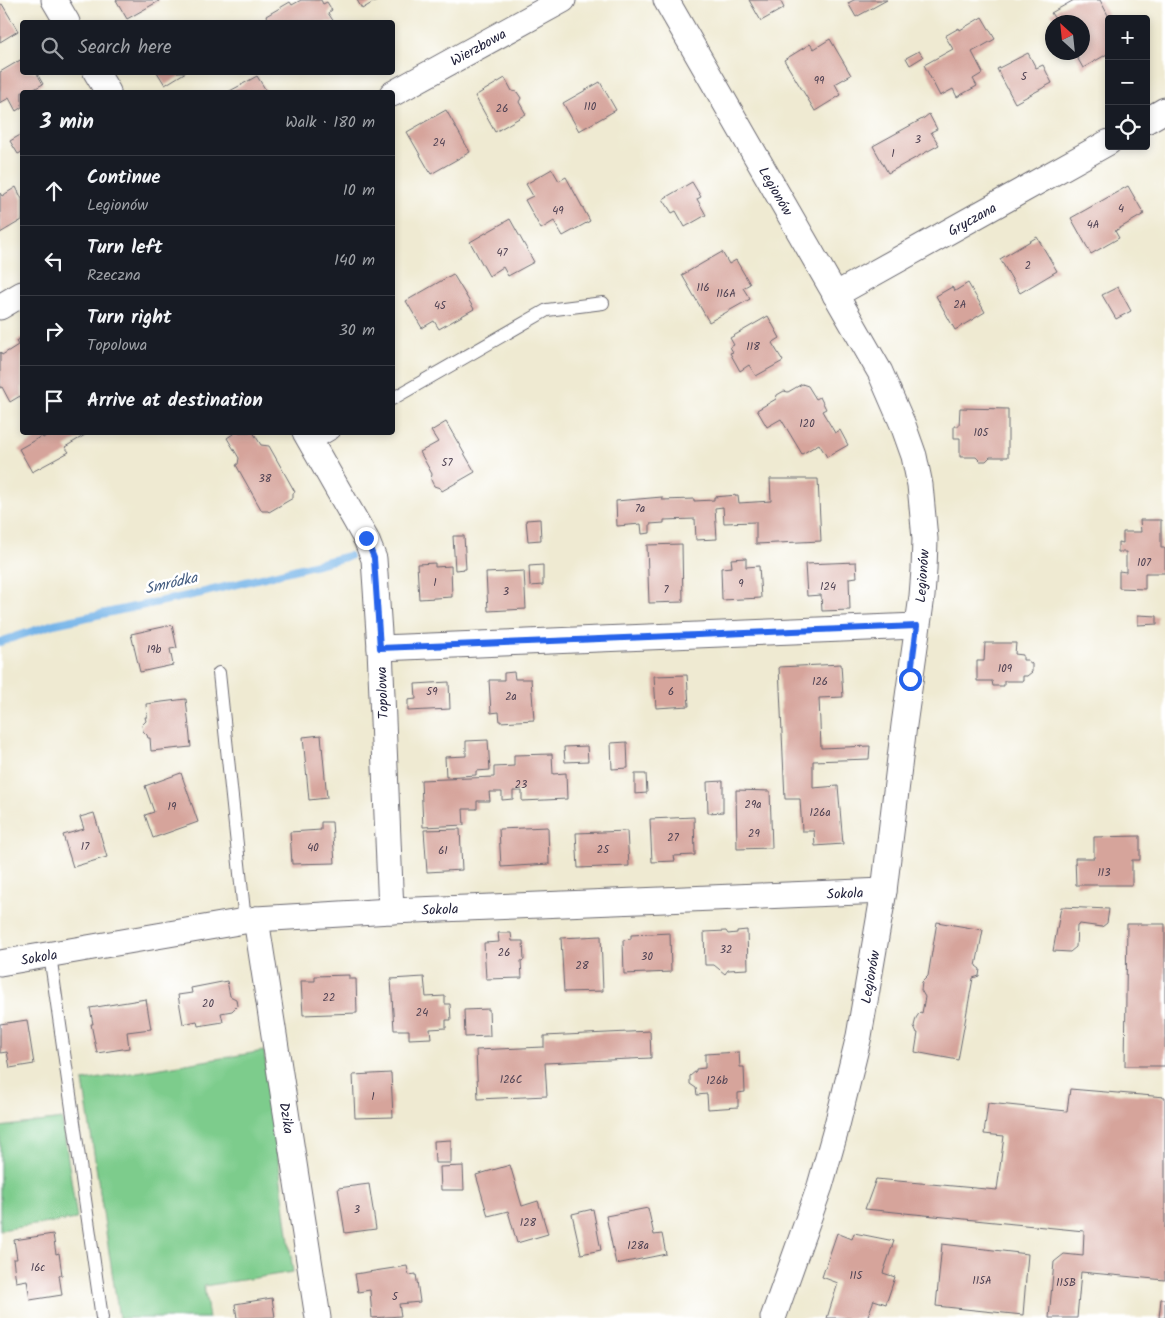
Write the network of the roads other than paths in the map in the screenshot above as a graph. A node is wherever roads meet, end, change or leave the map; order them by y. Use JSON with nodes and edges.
{"nodes":[{"id":1,"x":54,"y":0,"type":"edge"},
{"id":2,"x":563,"y":0,"type":"edge"},
{"id":3,"x":669,"y":1,"type":"edge"},
{"id":4,"x":66,"y":20,"type":"edge"},
{"id":5,"x":98,"y":75,"type":"edge"},
{"id":6,"x":107,"y":90,"type":"edge"},
{"id":7,"x":395,"y":92,"type":"edge"},
{"id":8,"x":1165,"y":110,"type":"edge"},
{"id":9,"x":1150,"y":119,"type":"edge"},
{"id":10,"x":1105,"y":144,"type":"edge"},
{"id":11,"x":20,"y":295,"type":"edge"},
{"id":12,"x":835,"y":295,"type":"junction"},
{"id":13,"x":603,"y":303,"type":"dead end"},
{"id":14,"x":0,"y":307,"type":"edge"},
{"id":15,"x":395,"y":397,"type":"edge"},
{"id":16,"x":323,"y":435,"type":"edge"},
{"id":17,"x":309,"y":439,"type":"edge"},
{"id":18,"x":917,"y":626,"type":"junction"},
{"id":19,"x":380,"y":648,"type":"junction"},
{"id":20,"x":219,"y":673,"type":"dead end"},
{"id":21,"x":884,"y":891,"type":"junction"},
{"id":22,"x":391,"y":911,"type":"junction"},
{"id":23,"x":250,"y":920,"type":"junction"},
{"id":24,"x":50,"y":955,"type":"junction"},
{"id":25,"x":0,"y":963,"type":"edge"},
{"id":26,"x":102,"y":1318,"type":"edge"},
{"id":27,"x":318,"y":1318,"type":"edge"},
{"id":28,"x":773,"y":1318,"type":"edge"}],
"edges":[{"from":1,"to":4,"type":"street"},
{"from":2,"to":7,"type":"street","name":"Wierzbowa"},
{"from":3,"to":12,"type":"street","name":"Legionów"},
{"from":5,"to":6,"type":"street"},
{"from":8,"to":9,"type":"street"},
{"from":10,"to":12,"type":"street","name":"Gryczana"},
{"from":11,"to":14,"type":"street"},
{"from":12,"to":18,"type":"street","name":"Legionów"},
{"from":13,"to":15,"type":"lane"},
{"from":16,"to":17,"type":"lane"},
{"from":17,"to":19,"type":"street","name":"Topolowa"},
{"from":18,"to":19,"type":"street"},
{"from":18,"to":21,"type":"street","name":"Legionów"},
{"from":19,"to":22,"type":"street","name":"Topolowa"},
{"from":20,"to":23,"type":"lane"},
{"from":21,"to":22,"type":"street","name":"Sokola"},
{"from":21,"to":28,"type":"street","name":"Legionów"},
{"from":22,"to":23,"type":"street","name":"Sokola"},
{"from":23,"to":24,"type":"street","name":"Sokola"},
{"from":23,"to":27,"type":"street","name":"Dzika"},
{"from":24,"to":25,"type":"street","name":"Sokola"},
{"from":24,"to":26,"type":"lane"}]}
